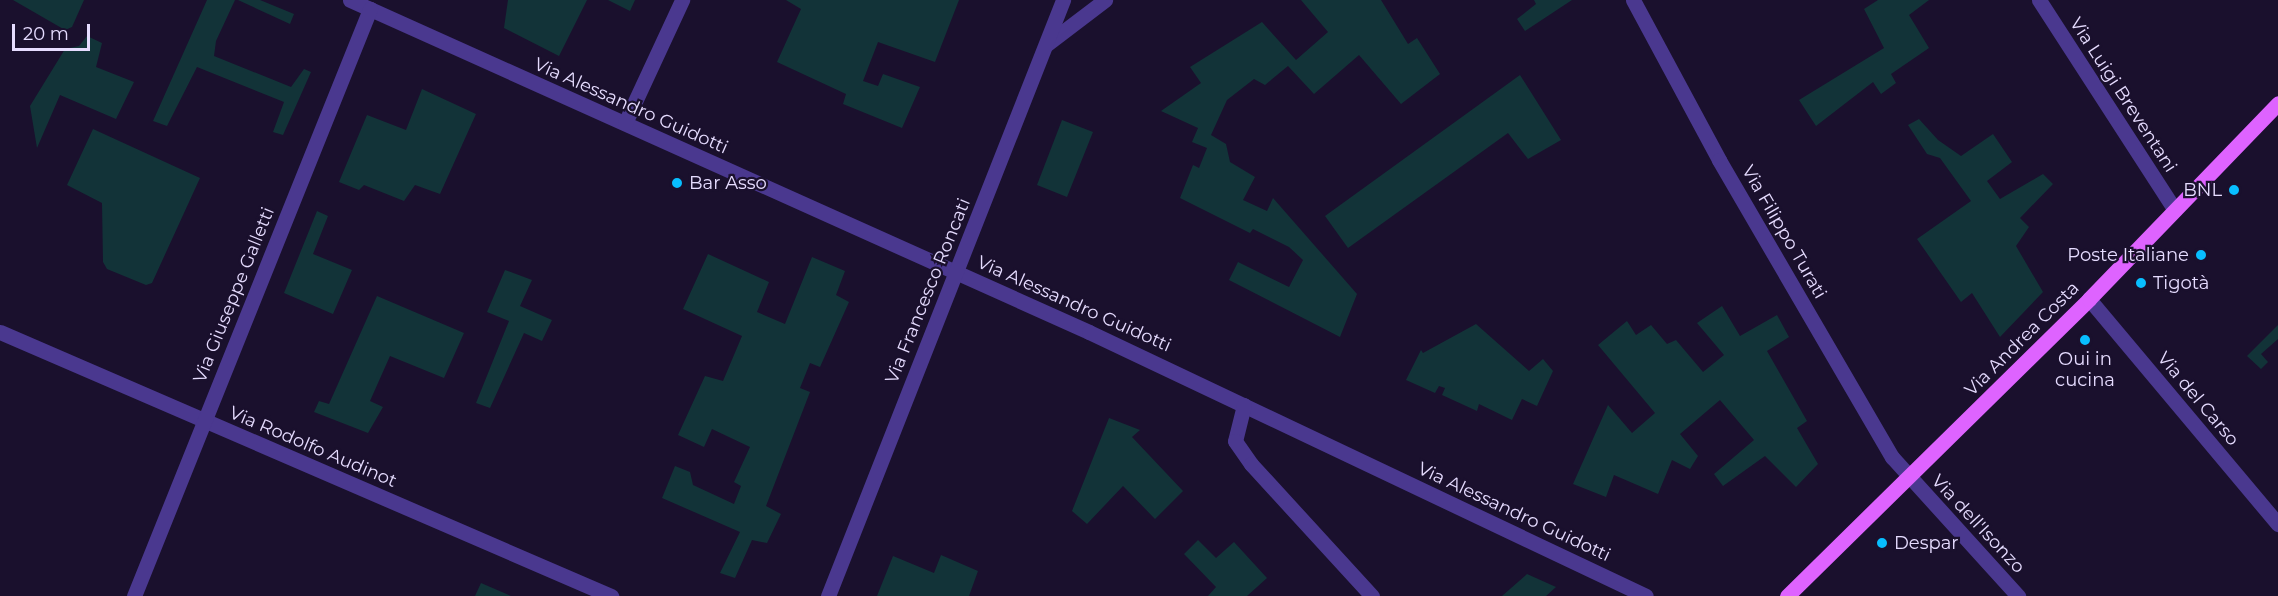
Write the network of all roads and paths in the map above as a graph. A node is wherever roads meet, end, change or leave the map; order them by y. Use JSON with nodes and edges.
{"nodes":[{"id":1,"x":350,"y":0,"type":"edge"},
{"id":2,"x":682,"y":0,"type":"edge"},
{"id":3,"x":1064,"y":0,"type":"edge"},
{"id":4,"x":1105,"y":0,"type":"edge"},
{"id":5,"x":1633,"y":0,"type":"edge"},
{"id":6,"x":2039,"y":0,"type":"edge"},
{"id":7,"x":370,"y":9,"type":"junction"},
{"id":8,"x":1047,"y":44,"type":"junction"},
{"id":9,"x":2278,"y":103,"type":"edge"},
{"id":10,"x":625,"y":123,"type":"junction"},
{"id":11,"x":2175,"y":210,"type":"junction"},
{"id":12,"x":957,"y":273,"type":"junction"},
{"id":13,"x":2089,"y":299,"type":"junction"},
{"id":14,"x":0,"y":332,"type":"edge"},
{"id":15,"x":1244,"y":405,"type":"junction"},
{"id":16,"x":204,"y":423,"type":"junction"},
{"id":17,"x":1909,"y":479,"type":"junction"},
{"id":18,"x":2278,"y":524,"type":"edge"},
{"id":19,"x":134,"y":596,"type":"edge"},
{"id":20,"x":611,"y":596,"type":"edge"},
{"id":21,"x":828,"y":596,"type":"edge"},
{"id":22,"x":1372,"y":596,"type":"edge"},
{"id":23,"x":1646,"y":596,"type":"edge"},
{"id":24,"x":1787,"y":596,"type":"edge"},
{"id":25,"x":2018,"y":596,"type":"edge"}],
"edges":[{"from":1,"to":7,"type":"street","name":"Via Alessandro Guidotti"},
{"from":2,"to":10,"type":"street"},
{"from":3,"to":8,"type":"street","name":"Via Francesco Roncati"},
{"from":4,"to":8,"type":"street"},
{"from":5,"to":17,"type":"street","name":"Via Filippo Turati"},
{"from":6,"to":11,"type":"street","name":"Via Luigi Breventani"},
{"from":7,"to":10,"type":"street","name":"Via Alessandro Guidotti"},
{"from":7,"to":16,"type":"street","name":"Via Giuseppe Galletti"},
{"from":8,"to":12,"type":"street","name":"Via Francesco Roncati"},
{"from":9,"to":11,"type":"main road","name":"Via Andrea Costa"},
{"from":10,"to":12,"type":"street","name":"Via Alessandro Guidotti"},
{"from":11,"to":13,"type":"main road","name":"Via Andrea Costa"},
{"from":12,"to":15,"type":"street","name":"Via Alessandro Guidotti"},
{"from":12,"to":21,"type":"street","name":"Via Francesco Roncati"},
{"from":13,"to":17,"type":"main road","name":"Via Andrea Costa"},
{"from":13,"to":18,"type":"street","name":"Via del Carso"},
{"from":14,"to":16,"type":"street","name":"Via Rodolfo Audinot"},
{"from":15,"to":22,"type":"street"},
{"from":15,"to":23,"type":"street","name":"Via Alessandro Guidotti"},
{"from":16,"to":19,"type":"street","name":"Via Giuseppe Galletti"},
{"from":16,"to":20,"type":"street","name":"Via Rodolfo Audinot"},
{"from":17,"to":24,"type":"main road","name":"Via Andrea Costa"},
{"from":17,"to":25,"type":"street","name":"Via dell'Isonzo"}]}
